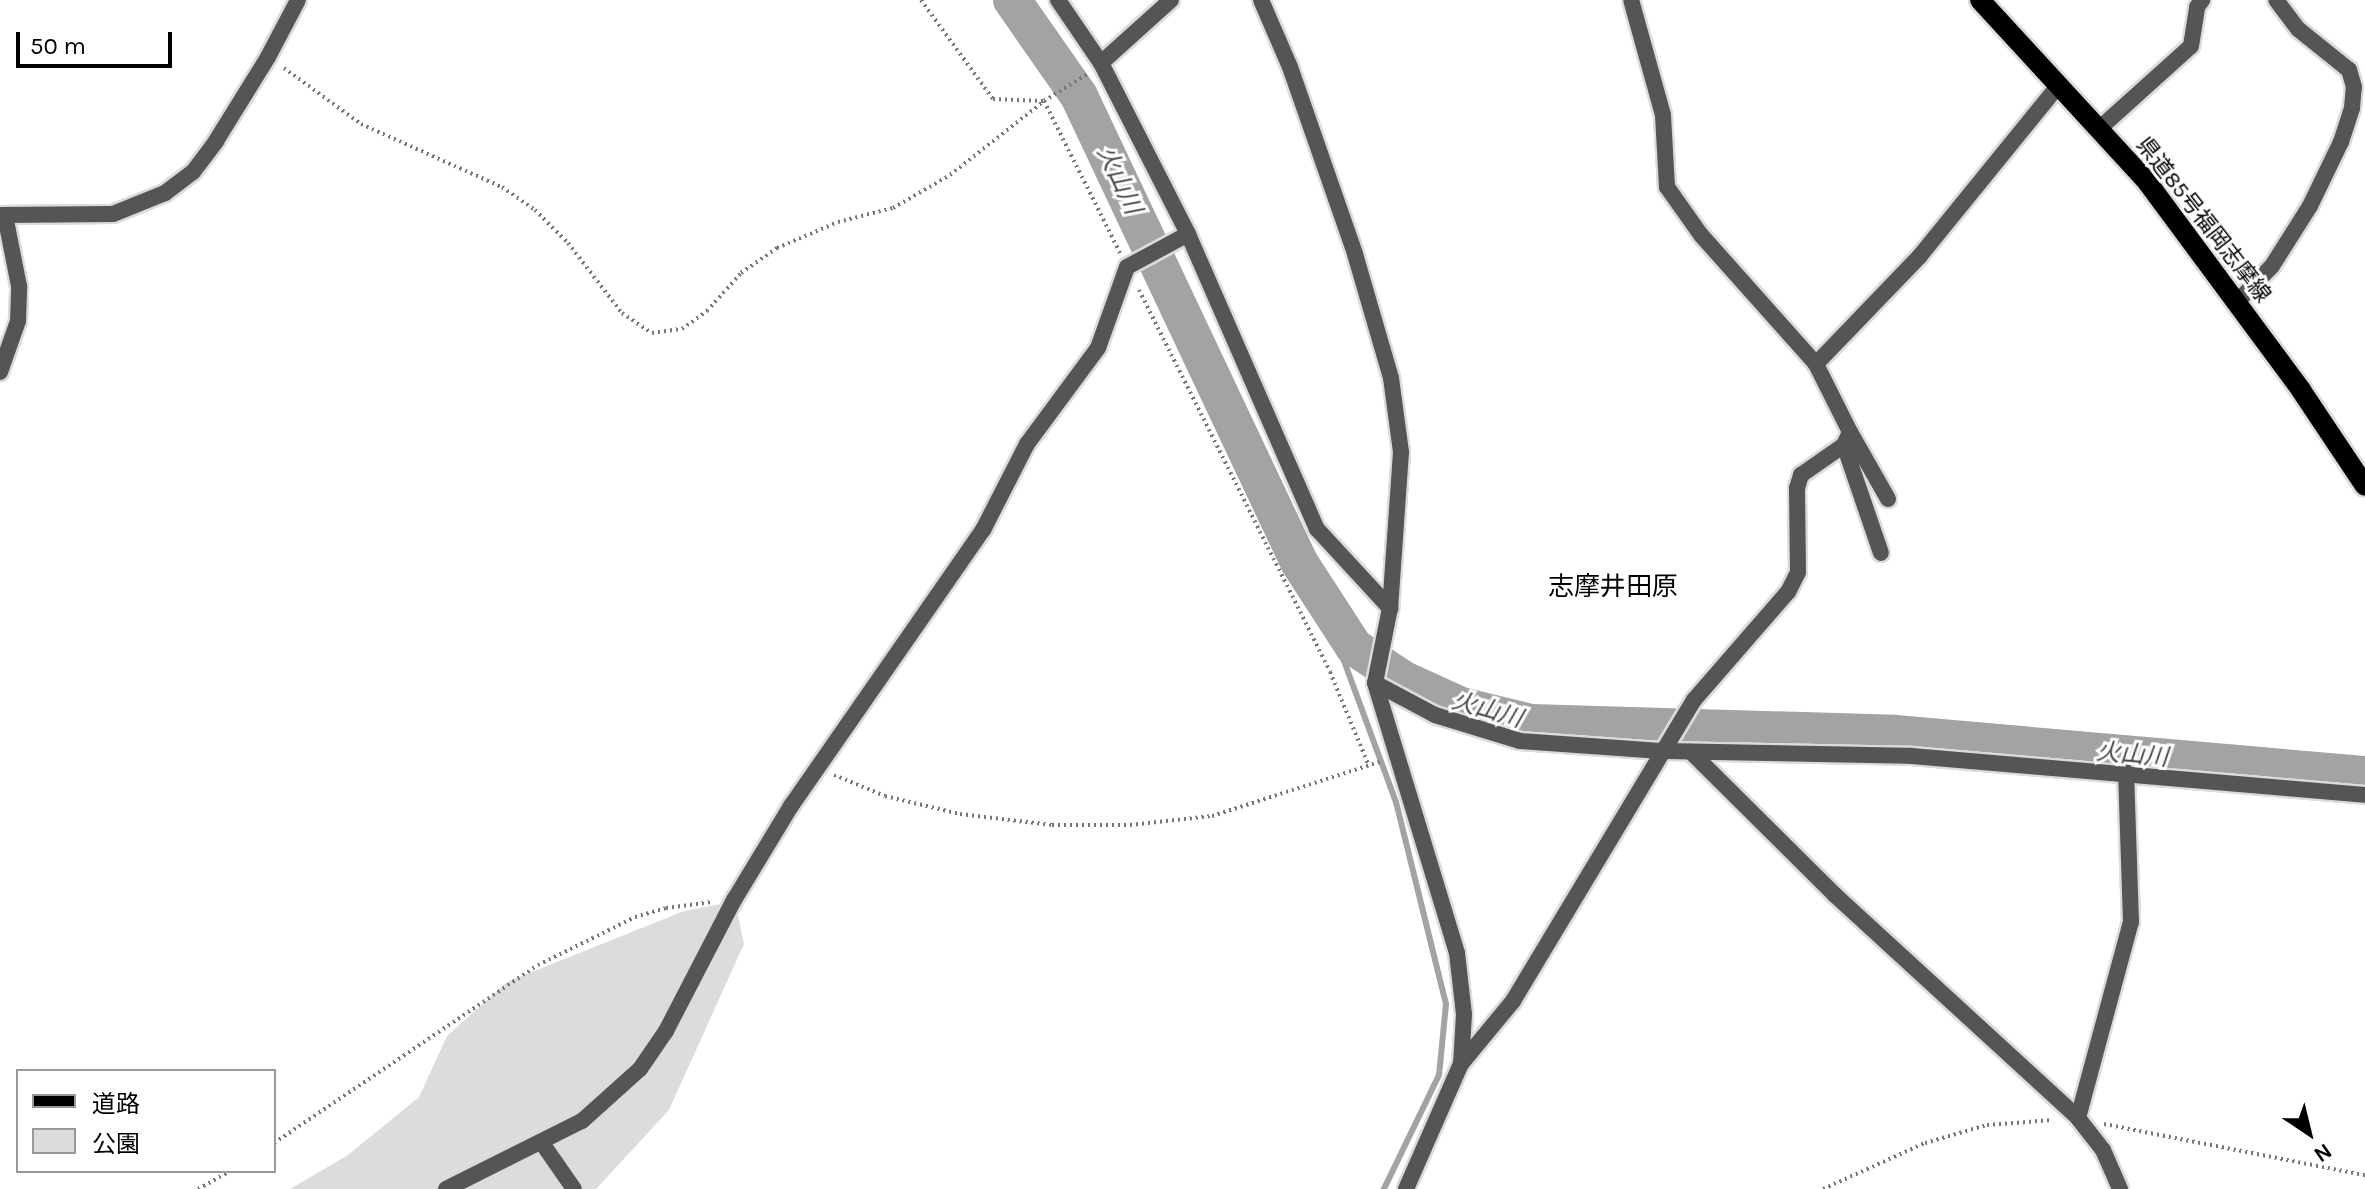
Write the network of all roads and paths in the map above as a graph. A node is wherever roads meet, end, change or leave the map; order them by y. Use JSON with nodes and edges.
{"nodes":[{"id":1,"x":298,"y":0,"type":"edge"},
{"id":2,"x":921,"y":0,"type":"edge"},
{"id":3,"x":1058,"y":0,"type":"edge"},
{"id":4,"x":1171,"y":0,"type":"edge"},
{"id":5,"x":1261,"y":0,"type":"edge"},
{"id":6,"x":1631,"y":0,"type":"edge"},
{"id":7,"x":1980,"y":0,"type":"edge"},
{"id":8,"x":2202,"y":0,"type":"edge"},
{"id":9,"x":2276,"y":0,"type":"edge"},
{"id":10,"x":268,"y":57,"type":"junction"},
{"id":11,"x":1096,"y":67,"type":"junction"},
{"id":12,"x":2059,"y":85,"type":"junction"},
{"id":13,"x":1044,"y":101,"type":"junction"},
{"id":14,"x":2100,"y":128,"type":"junction"},
{"id":15,"x":2,"y":215,"type":"edge"},
{"id":16,"x":1182,"y":238,"type":"junction"},
{"id":17,"x":1131,"y":264,"type":"junction"},
{"id":18,"x":2237,"y":302,"type":"junction"},
{"id":19,"x":1816,"y":364,"type":"junction"},
{"id":20,"x":0,"y":372,"type":"edge"},
{"id":21,"x":1847,"y":438,"type":"junction"},
{"id":22,"x":2365,"y":486,"type":"edge"},
{"id":23,"x":1888,"y":499,"type":"dead end"},
{"id":24,"x":1881,"y":553,"type":"dead end"},
{"id":25,"x":1390,"y":608,"type":"junction"},
{"id":26,"x":1375,"y":683,"type":"junction"},
{"id":27,"x":1661,"y":751,"type":"junction"},
{"id":28,"x":1691,"y":752,"type":"junction"},
{"id":29,"x":816,"y":768,"type":"junction"},
{"id":30,"x":2126,"y":772,"type":"junction"},
{"id":31,"x":2365,"y":795,"type":"edge"},
{"id":32,"x":734,"y":900,"type":"junction"},
{"id":33,"x":1461,"y":1064,"type":"junction"},
{"id":34,"x":2078,"y":1118,"type":"junction"},
{"id":35,"x":276,"y":1142,"type":"edge"},
{"id":36,"x":542,"y":1143,"type":"junction"},
{"id":37,"x":226,"y":1173,"type":"edge"},
{"id":38,"x":2365,"y":1175,"type":"edge"},
{"id":39,"x":198,"y":1189,"type":"edge"},
{"id":40,"x":446,"y":1189,"type":"edge"},
{"id":41,"x":574,"y":1189,"type":"edge"},
{"id":42,"x":1406,"y":1189,"type":"edge"},
{"id":43,"x":1823,"y":1189,"type":"edge"},
{"id":44,"x":2120,"y":1189,"type":"edge"}],
"edges":[{"from":1,"to":10,"type":"street"},
{"from":2,"to":13,"type":"path"},
{"from":3,"to":11,"type":"street"},
{"from":4,"to":11,"type":"street"},
{"from":5,"to":25,"type":"street"},
{"from":6,"to":19,"type":"street"},
{"from":7,"to":12,"type":"main road","name":"県道85号福岡志摩線"},
{"from":8,"to":14,"type":"street"},
{"from":9,"to":18,"type":"street"},
{"from":10,"to":13,"type":"path"},
{"from":10,"to":15,"type":"street"},
{"from":11,"to":13,"type":"path"},
{"from":11,"to":16,"type":"street"},
{"from":12,"to":14,"type":"main road","name":"県道85号福岡志摩線"},
{"from":12,"to":19,"type":"street"},
{"from":13,"to":17,"type":"path"},
{"from":14,"to":18,"type":"main road","name":"県道85号福岡志摩線"},
{"from":15,"to":20,"type":"street"},
{"from":16,"to":17,"type":"street"},
{"from":16,"to":25,"type":"street"},
{"from":17,"to":29,"type":"street"},
{"from":17,"to":29,"type":"path"},
{"from":18,"to":22,"type":"main road","name":"県道85号福岡志摩線"},
{"from":19,"to":21,"type":"street"},
{"from":21,"to":23,"type":"street"},
{"from":21,"to":24,"type":"street"},
{"from":21,"to":27,"type":"street"},
{"from":25,"to":26,"type":"street"},
{"from":26,"to":27,"type":"street"},
{"from":26,"to":33,"type":"street"},
{"from":27,"to":28,"type":"street"},
{"from":27,"to":33,"type":"street"},
{"from":28,"to":30,"type":"street"},
{"from":28,"to":34,"type":"street"},
{"from":29,"to":32,"type":"street"},
{"from":30,"to":31,"type":"street"},
{"from":30,"to":34,"type":"street"},
{"from":32,"to":35,"type":"path"},
{"from":32,"to":36,"type":"street"},
{"from":33,"to":42,"type":"street"},
{"from":34,"to":38,"type":"path"},
{"from":34,"to":43,"type":"path"},
{"from":34,"to":44,"type":"street"},
{"from":36,"to":40,"type":"street"},
{"from":36,"to":41,"type":"street"},
{"from":37,"to":39,"type":"path"}]}
